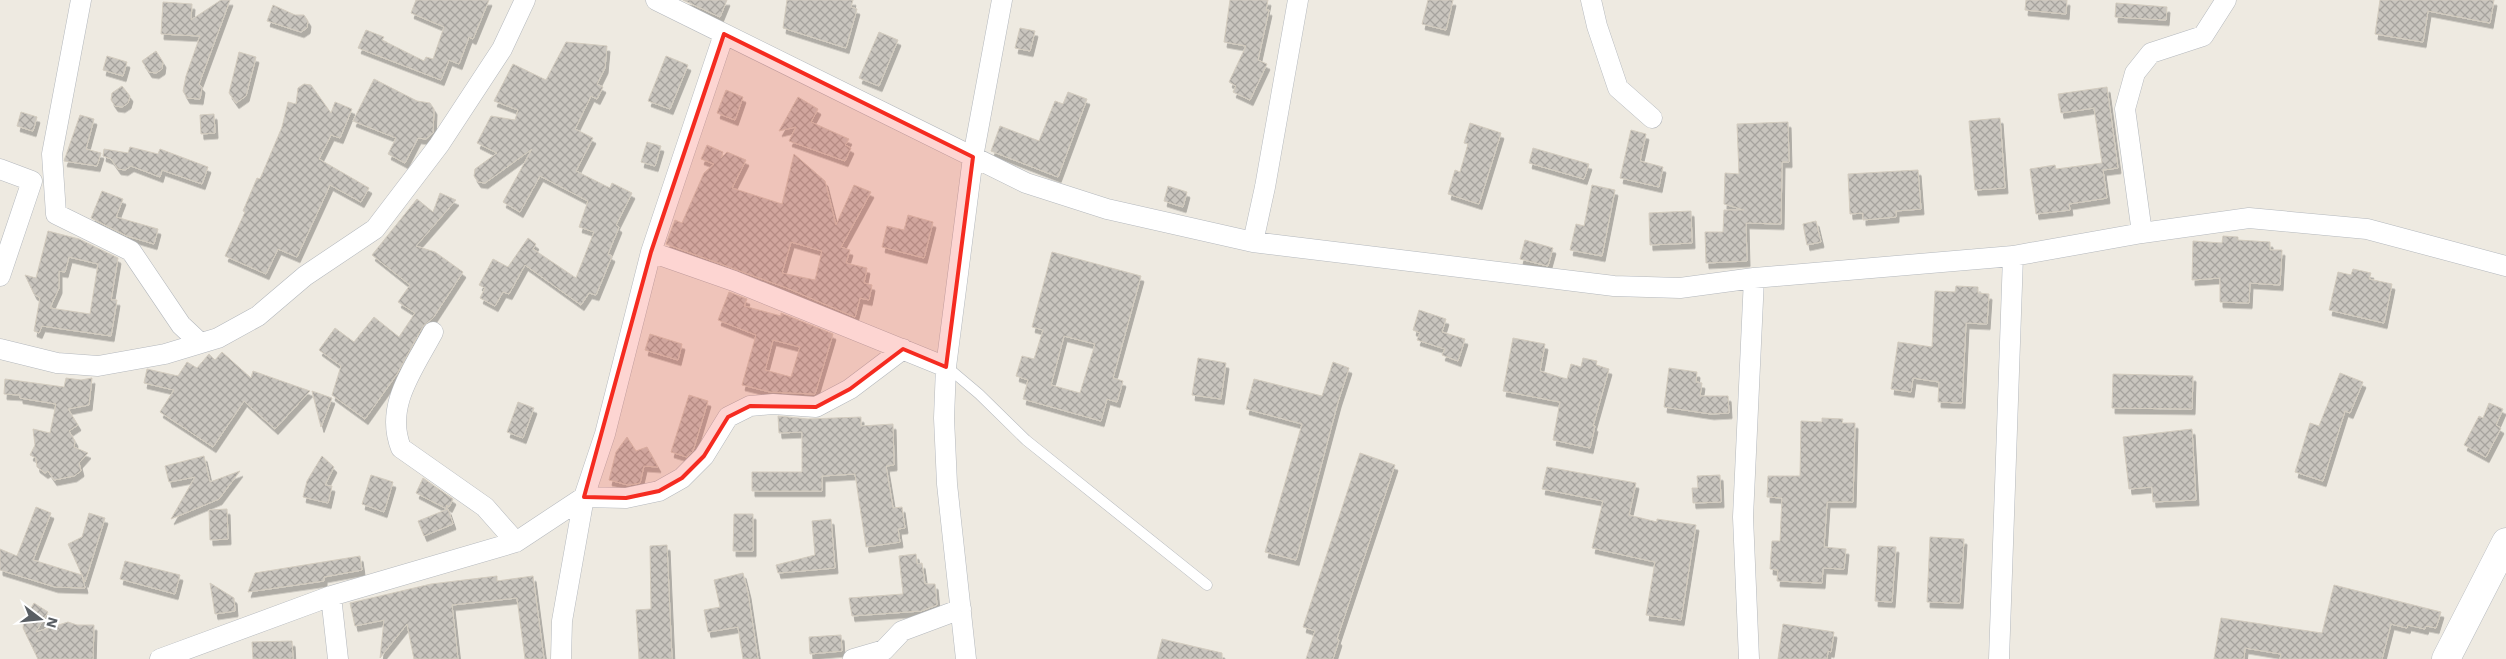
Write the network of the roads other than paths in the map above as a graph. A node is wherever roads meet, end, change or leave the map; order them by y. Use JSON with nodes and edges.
{"nodes":[{"id":1,"x":81,"y":0,"type":"edge"},
{"id":2,"x":524,"y":0,"type":"edge"},
{"id":3,"x":656,"y":0,"type":"edge"},
{"id":4,"x":1002,"y":0,"type":"edge"},
{"id":5,"x":1298,"y":0,"type":"edge"},
{"id":6,"x":1591,"y":0,"type":"edge"},
{"id":7,"x":2226,"y":0,"type":"edge"},
{"id":8,"x":724,"y":34,"type":"junction"},
{"id":9,"x":1652,"y":118,"type":"dead end"},
{"id":10,"x":52,"y":154,"type":"junction"},
{"id":11,"x":973,"y":157,"type":"junction"},
{"id":12,"x":0,"y":169,"type":"edge"},
{"id":13,"x":32,"y":181,"type":"junction"},
{"id":14,"x":2142,"y":233,"type":"junction"},
{"id":15,"x":1253,"y":242,"type":"junction"},
{"id":16,"x":651,"y":252,"type":"junction"},
{"id":17,"x":2013,"y":256,"type":"junction"},
{"id":18,"x":2506,"y":266,"type":"edge"},
{"id":19,"x":0,"y":276,"type":"edge"},
{"id":20,"x":1754,"y":278,"type":"junction"},
{"id":21,"x":433,"y":332,"type":"dead end"},
{"id":22,"x":199,"y":342,"type":"junction"},
{"id":23,"x":0,"y":349,"type":"edge"},
{"id":24,"x":903,"y":349,"type":"junction"},
{"id":25,"x":946,"y":367,"type":"junction"},
{"id":26,"x":584,"y":497,"type":"junction"},
{"id":27,"x":516,"y":542,"type":"junction"},
{"id":28,"x":2506,"y":542,"type":"edge"},
{"id":29,"x":1207,"y":585,"type":"dead end"},
{"id":30,"x":331,"y":596,"type":"junction"},
{"id":31,"x":961,"y":609,"type":"junction"},
{"id":32,"x":160,"y":659,"type":"edge"},
{"id":33,"x":338,"y":659,"type":"edge"},
{"id":34,"x":561,"y":659,"type":"edge"},
{"id":35,"x":853,"y":659,"type":"edge"},
{"id":36,"x":966,"y":659,"type":"edge"},
{"id":37,"x":1749,"y":659,"type":"edge"},
{"id":38,"x":1999,"y":659,"type":"edge"},
{"id":39,"x":2446,"y":659,"type":"edge"}],
"edges":[{"from":1,"to":10,"type":"street"},
{"from":2,"to":22,"type":"street"},
{"from":3,"to":8,"type":"street"},
{"from":4,"to":11,"type":"street"},
{"from":5,"to":15,"type":"street"},
{"from":6,"to":9,"type":"street"},
{"from":7,"to":14,"type":"street"},
{"from":8,"to":11,"type":"street"},
{"from":8,"to":16,"type":"street"},
{"from":10,"to":13,"type":"street"},
{"from":10,"to":22,"type":"street"},
{"from":11,"to":15,"type":"street"},
{"from":11,"to":25,"type":"street"},
{"from":12,"to":13,"type":"street"},
{"from":13,"to":19,"type":"street"},
{"from":14,"to":17,"type":"street"},
{"from":14,"to":18,"type":"street"},
{"from":15,"to":20,"type":"street"},
{"from":16,"to":24,"type":"street"},
{"from":16,"to":26,"type":"street"},
{"from":17,"to":20,"type":"street"},
{"from":17,"to":38,"type":"street"},
{"from":20,"to":37,"type":"street"},
{"from":21,"to":27,"type":"street"},
{"from":22,"to":23,"type":"street"},
{"from":24,"to":25,"type":"street"},
{"from":24,"to":26,"type":"street"},
{"from":25,"to":29,"type":"lane"},
{"from":25,"to":31,"type":"street"},
{"from":26,"to":27,"type":"street"},
{"from":26,"to":34,"type":"street"},
{"from":27,"to":30,"type":"street"},
{"from":28,"to":39,"type":"main road"},
{"from":30,"to":32,"type":"street"},
{"from":30,"to":33,"type":"street"},
{"from":31,"to":35,"type":"street"},
{"from":31,"to":36,"type":"street"}]}
